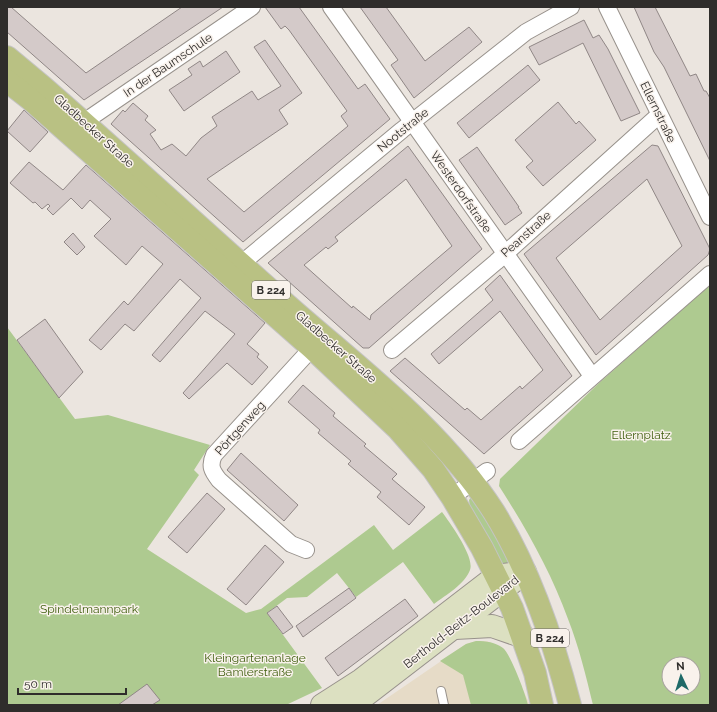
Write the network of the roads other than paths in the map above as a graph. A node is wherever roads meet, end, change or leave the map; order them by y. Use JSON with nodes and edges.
{"nodes":[{"id":1,"x":252,"y":7,"type":"edge"},
{"id":2,"x":331,"y":7,"type":"edge"},
{"id":3,"x":571,"y":7,"type":"edge"},
{"id":4,"x":607,"y":7,"type":"edge"},
{"id":5,"x":7,"y":57,"type":"edge"},
{"id":6,"x":7,"y":81,"type":"edge"},
{"id":7,"x":659,"y":116,"type":"junction"},
{"id":8,"x":84,"y":122,"type":"junction"},
{"id":9,"x":412,"y":122,"type":"junction"},
{"id":10,"x":710,"y":217,"type":"edge"},
{"id":11,"x":504,"y":254,"type":"junction"},
{"id":12,"x":242,"y":263,"type":"junction"},
{"id":13,"x":710,"y":274,"type":"edge"},
{"id":14,"x":312,"y":348,"type":"junction"},
{"id":15,"x":392,"y":350,"type":"dead end"},
{"id":16,"x":592,"y":376,"type":"junction"},
{"id":17,"x":519,"y":441,"type":"dead end"},
{"id":18,"x":480,"y":477,"type":"junction"},
{"id":19,"x":452,"y":497,"type":"junction"},
{"id":20,"x":306,"y":550,"type":"dead end"},
{"id":21,"x":486,"y":556,"type":"junction"},
{"id":22,"x":525,"y":572,"type":"junction"},
{"id":23,"x":500,"y":583,"type":"junction"},
{"id":24,"x":475,"y":591,"type":"junction"},
{"id":25,"x":455,"y":628,"type":"junction"},
{"id":26,"x":524,"y":637,"type":"junction"},
{"id":27,"x":441,"y":691,"type":"dead end"},
{"id":28,"x":322,"y":705,"type":"edge"},
{"id":29,"x":353,"y":705,"type":"edge"},
{"id":30,"x":444,"y":705,"type":"edge"},
{"id":31,"x":542,"y":705,"type":"edge"},
{"id":32,"x":570,"y":705,"type":"edge"}],
"edges":[{"from":1,"to":8,"type":"street","name":"In der Baumschule"},
{"from":2,"to":9,"type":"street","name":"Westerdorfstraße"},
{"from":3,"to":9,"type":"street","name":"Nootstraße"},
{"from":4,"to":7,"type":"street","name":"Ellernstraße"},
{"from":5,"to":8,"type":"main road","name":"Gladbecker Straße","number":"B 224"},
{"from":6,"to":14,"type":"main road","name":"Gladbecker Straße","number":"B 224"},
{"from":7,"to":10,"type":"street","name":"Ellernstraße"},
{"from":7,"to":11,"type":"street","name":"Peanstraße"},
{"from":8,"to":12,"type":"main road","name":"Gladbecker Straße","number":"B 224"},
{"from":9,"to":11,"type":"street","name":"Westerdorfstraße"},
{"from":9,"to":12,"type":"street","name":"Nootstraße"},
{"from":11,"to":15,"type":"street","name":"Peanstraße"},
{"from":11,"to":16,"type":"street","name":"Westerdorfstraße"},
{"from":12,"to":18,"type":"main road","name":"Gladbecker Straße","number":"B 224"},
{"from":13,"to":16,"type":"street"},
{"from":14,"to":19,"type":"main road","name":"Gladbecker Straße","number":"B 224"},
{"from":14,"to":20,"type":"street","name":"Pörtgenweg"},
{"from":16,"to":17,"type":"street"},
{"from":18,"to":19,"type":"street"},
{"from":18,"to":22,"type":"main road","name":"Gladbecker Straße","number":"B 224"},
{"from":19,"to":21,"type":"main road","name":"Gladbecker Straße","number":"B 224"},
{"from":21,"to":23,"type":"main road","name":"Gladbecker Straße","number":"B 224"},
{"from":21,"to":24,"type":"main road","name":"Berthold-Beitz-Boulevard"},
{"from":22,"to":23,"type":"main road","name":"Berthold-Beitz-Boulevard"},
{"from":22,"to":32,"type":"main road","name":"Gladbecker Straße","number":"B 224"},
{"from":23,"to":24,"type":"main road","name":"Berthold-Beitz-Boulevard"},
{"from":23,"to":25,"type":"main road","name":"Berthold-Beitz-Boulevard"},
{"from":23,"to":26,"type":"main road","name":"Gladbecker Straße","number":"B 224"},
{"from":24,"to":28,"type":"main road","name":"Berthold-Beitz-Boulevard"},
{"from":25,"to":26,"type":"main road"},
{"from":25,"to":29,"type":"main road","name":"Berthold-Beitz-Boulevard"},
{"from":26,"to":31,"type":"main road","name":"Gladbecker Straße","number":"B 224"},
{"from":27,"to":30,"type":"lane"}]}
